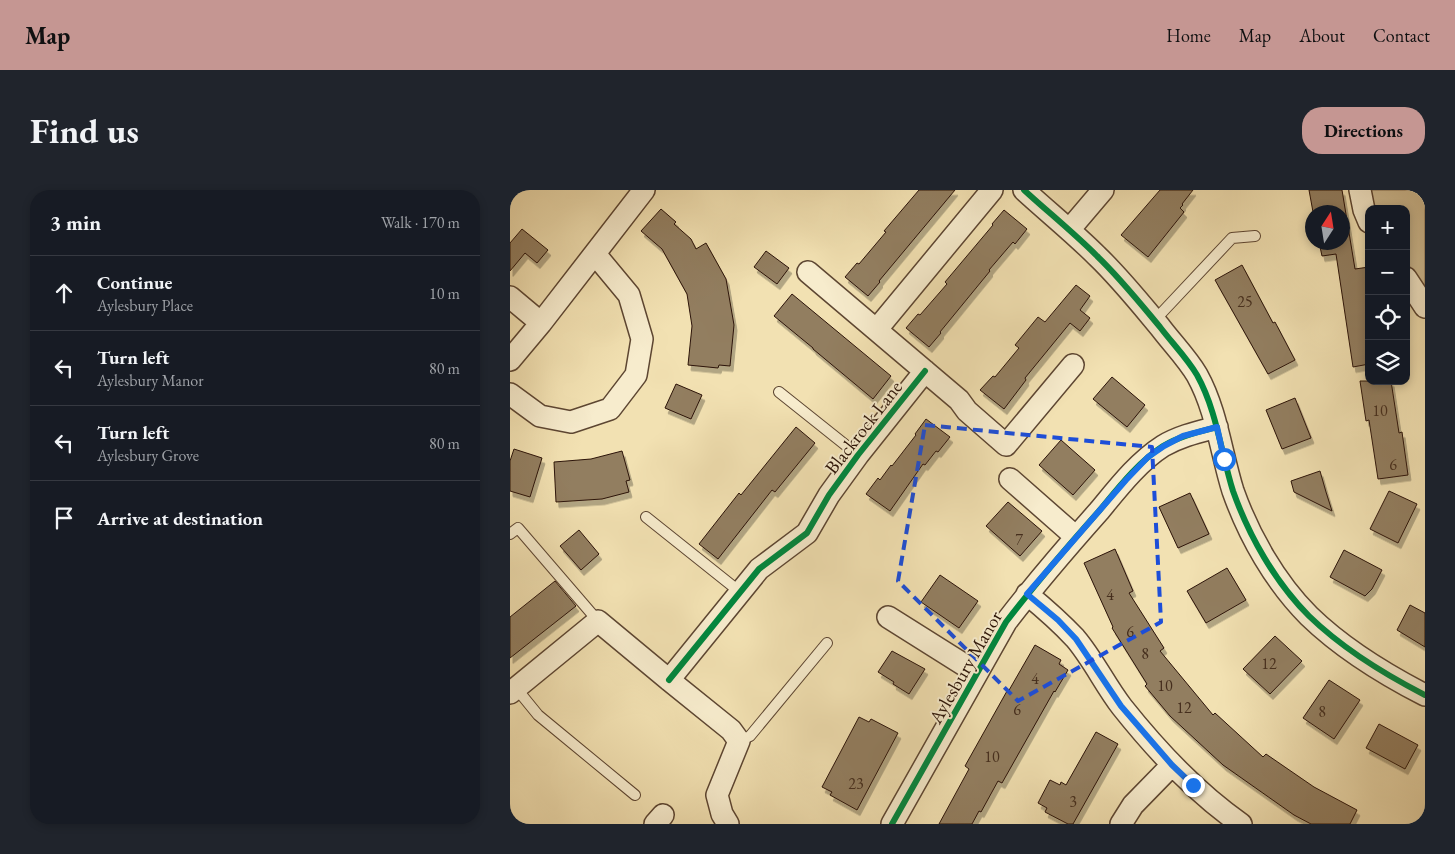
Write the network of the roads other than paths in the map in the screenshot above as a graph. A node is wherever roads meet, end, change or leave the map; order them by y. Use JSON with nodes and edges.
{"nodes":[{"id":1,"x":644,"y":190,"type":"edge"},
{"id":2,"x":992,"y":190,"type":"edge"},
{"id":3,"x":1024,"y":190,"type":"edge"},
{"id":4,"x":1103,"y":190,"type":"edge"},
{"id":5,"x":1360,"y":190,"type":"edge"},
{"id":6,"x":1365,"y":212,"type":"edge"},
{"id":7,"x":1069,"y":230,"type":"junction"},
{"id":8,"x":1255,"y":236,"type":"dead end"},
{"id":9,"x":595,"y":254,"type":"junction"},
{"id":10,"x":808,"y":272,"type":"dead end"},
{"id":11,"x":1410,"y":284,"type":"edge"},
{"id":12,"x":510,"y":297,"type":"edge"},
{"id":13,"x":1425,"y":307,"type":"edge"},
{"id":14,"x":1154,"y":321,"type":"junction"},
{"id":15,"x":541,"y":323,"type":"junction"},
{"id":16,"x":877,"y":329,"type":"junction"},
{"id":17,"x":510,"y":360,"type":"edge"},
{"id":18,"x":1073,"y":364,"type":"dead end"},
{"id":19,"x":926,"y":372,"type":"junction"},
{"id":20,"x":779,"y":392,"type":"dead end"},
{"id":21,"x":510,"y":394,"type":"edge"},
{"id":22,"x":1217,"y":427,"type":"junction"},
{"id":23,"x":858,"y":455,"type":"junction"},
{"id":24,"x":1010,"y":479,"type":"dead end"},
{"id":25,"x":646,"y":517,"type":"dead end"},
{"id":26,"x":510,"y":534,"type":"edge"},
{"id":27,"x":1076,"y":537,"type":"junction"},
{"id":28,"x":740,"y":592,"type":"junction"},
{"id":29,"x":1027,"y":594,"type":"junction"},
{"id":30,"x":888,"y":618,"type":"dead end"},
{"id":31,"x":598,"y":621,"type":"junction"},
{"id":32,"x":827,"y":643,"type":"dead end"},
{"id":33,"x":977,"y":673,"type":"junction"},
{"id":34,"x":669,"y":680,"type":"junction"},
{"id":35,"x":513,"y":691,"type":"edge"},
{"id":36,"x":1425,"y":695,"type":"edge"},
{"id":37,"x":739,"y":741,"type":"junction"},
{"id":38,"x":1172,"y":765,"type":"junction"},
{"id":39,"x":635,"y":795,"type":"dead end"},
{"id":40,"x":728,"y":824,"type":"edge"},
{"id":41,"x":892,"y":824,"type":"edge"},
{"id":42,"x":1121,"y":824,"type":"edge"},
{"id":43,"x":1241,"y":824,"type":"edge"}],
"edges":[{"from":1,"to":9,"type":"street"},
{"from":2,"to":16,"type":"street"},
{"from":3,"to":7,"type":"street"},
{"from":4,"to":7,"type":"street"},
{"from":5,"to":6,"type":"street"},
{"from":7,"to":14,"type":"street"},
{"from":8,"to":14,"type":"lane"},
{"from":9,"to":15,"type":"street"},
{"from":9,"to":21,"type":"street"},
{"from":10,"to":16,"type":"street","name":"Blackrock Lane"},
{"from":11,"to":13,"type":"street"},
{"from":12,"to":15,"type":"street"},
{"from":14,"to":22,"type":"street"},
{"from":15,"to":17,"type":"street"},
{"from":16,"to":19,"type":"street","name":"Blackrock Lane"},
{"from":18,"to":19,"type":"street","name":"Blackrock Lane"},
{"from":19,"to":23,"type":"street","name":"Blackrock Lane"},
{"from":20,"to":23,"type":"lane"},
{"from":22,"to":27,"type":"street","name":"Aylesbury Manor"},
{"from":22,"to":36,"type":"street"},
{"from":23,"to":28,"type":"street","name":"Blackrock Lane"},
{"from":24,"to":27,"type":"street"},
{"from":25,"to":28,"type":"lane"},
{"from":26,"to":31,"type":"lane"},
{"from":27,"to":29,"type":"street","name":"Aylesbury Manor"},
{"from":28,"to":34,"type":"street","name":"Blackrock Lane"},
{"from":29,"to":33,"type":"street","name":"Aylesbury Manor"},
{"from":29,"to":38,"type":"street"},
{"from":30,"to":33,"type":"street","name":"Aylesbury Manor"},
{"from":31,"to":34,"type":"street"},
{"from":31,"to":35,"type":"street"},
{"from":32,"to":37,"type":"lane"},
{"from":33,"to":41,"type":"street","name":"Aylesbury Manor"},
{"from":34,"to":37,"type":"street"},
{"from":35,"to":39,"type":"lane"},
{"from":37,"to":40,"type":"street"},
{"from":38,"to":42,"type":"street"},
{"from":38,"to":43,"type":"street"}]}
